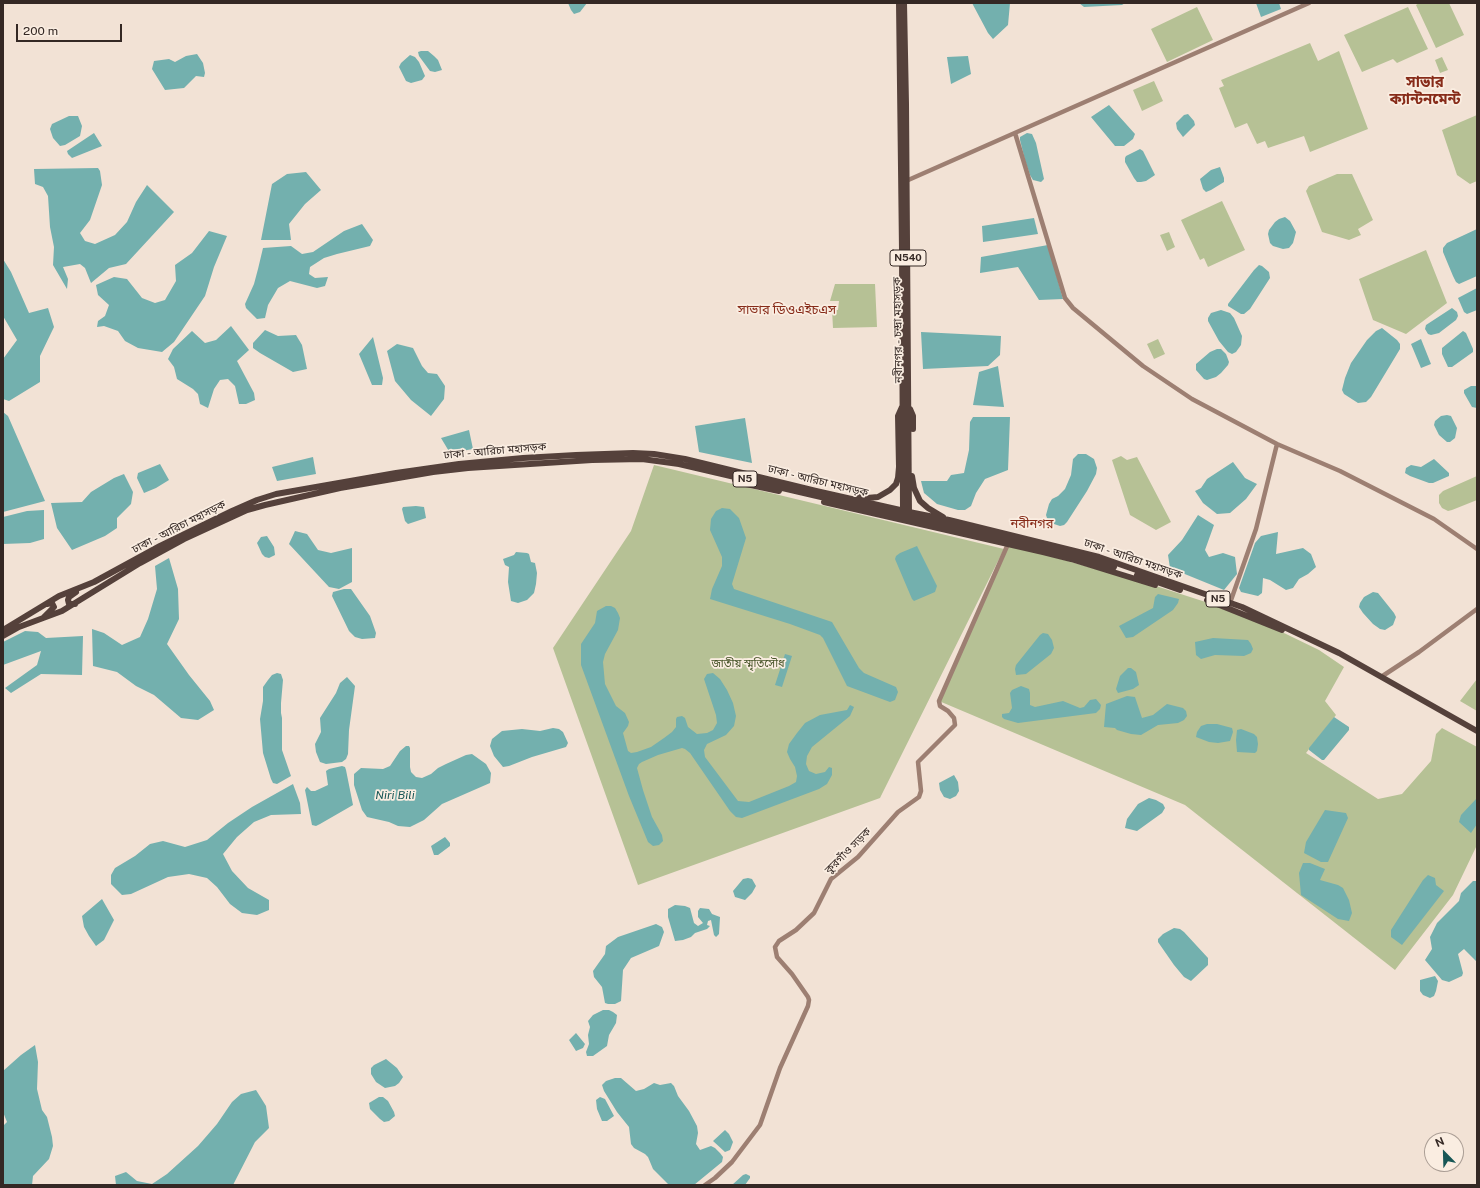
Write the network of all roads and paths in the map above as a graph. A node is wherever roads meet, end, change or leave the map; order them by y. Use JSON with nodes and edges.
{"nodes":[{"id":1,"x":899,"y":3,"type":"edge"},
{"id":2,"x":904,"y":3,"type":"edge"},
{"id":3,"x":1309,"y":3,"type":"edge"},
{"id":4,"x":1015,"y":133,"type":"junction"},
{"id":5,"x":906,"y":181,"type":"junction"},
{"id":6,"x":906,"y":405,"type":"junction"},
{"id":7,"x":1277,"y":444,"type":"junction"},
{"id":8,"x":730,"y":475,"type":"junction"},
{"id":9,"x":832,"y":494,"type":"junction"},
{"id":10,"x":906,"y":511,"type":"junction"},
{"id":11,"x":949,"y":520,"type":"junction"},
{"id":12,"x":1008,"y":544,"type":"junction"},
{"id":13,"x":1477,"y":549,"type":"edge"},
{"id":14,"x":84,"y":586,"type":"junction"},
{"id":15,"x":1172,"y":587,"type":"junction"},
{"id":16,"x":45,"y":604,"type":"junction"},
{"id":17,"x":75,"y":604,"type":"junction"},
{"id":18,"x":1229,"y":606,"type":"junction"},
{"id":19,"x":1477,"y":609,"type":"edge"},
{"id":20,"x":39,"y":620,"type":"junction"},
{"id":21,"x":3,"y":630,"type":"edge"},
{"id":22,"x":3,"y":636,"type":"edge"},
{"id":23,"x":1381,"y":676,"type":"junction"},
{"id":24,"x":1477,"y":731,"type":"edge"},
{"id":25,"x":1477,"y":735,"type":"edge"},
{"id":26,"x":705,"y":1185,"type":"edge"}],
"edges":[{"from":1,"to":6,"type":"highway","name":"নবীনগর - চন্দ্রা মহাসড়ক","number":"N540"},
{"from":2,"to":5,"type":"highway","name":"নবীনগর - চন্দ্রা মহাসড়ক","number":"N540"},
{"from":3,"to":4,"type":"street"},
{"from":4,"to":5,"type":"street"},
{"from":4,"to":7,"type":"street"},
{"from":5,"to":6,"type":"highway","name":"নবীনগর - চন্দ্রা মহাসড়ক","number":"N540"},
{"from":6,"to":9,"type":"highway"},
{"from":6,"to":10,"type":"highway","name":"নবীনগর - চন্দ্রা মহাসড়ক","number":"N540"},
{"from":6,"to":11,"type":"highway"},
{"from":7,"to":13,"type":"street"},
{"from":7,"to":18,"type":"street"},
{"from":8,"to":10,"type":"highway","number":"N5"},
{"from":8,"to":12,"type":"highway"},
{"from":8,"to":17,"type":"highway","number":"N5"},
{"from":9,"to":10,"type":"highway","name":"ঢাকা - আরিচা মহাসড়ক","number":"N5"},
{"from":9,"to":14,"type":"highway","name":"ঢাকা - আরিচা মহাসড়ক","number":"N5"},
{"from":10,"to":11,"type":"highway","name":"ঢাকা - আরিচা মহাসড়ক","number":"N5"},
{"from":10,"to":15,"type":"highway","number":"N5"},
{"from":11,"to":18,"type":"highway","name":"ঢাকা - আরিচা মহাসড়ক","number":"N5"},
{"from":12,"to":15,"type":"highway"},
{"from":12,"to":26,"type":"street","name":"কুরগাঁও সড়ক"},
{"from":14,"to":16,"type":"highway","name":"ঢাকা - আরিচা মহাসড়ক","number":"N5"},
{"from":14,"to":17,"type":"highway"},
{"from":15,"to":18,"type":"highway","number":"N5"},
{"from":16,"to":20,"type":"highway"},
{"from":16,"to":21,"type":"highway","name":"ঢাকা - আরিচা মহাসড়ক","number":"N5"},
{"from":17,"to":20,"type":"highway","number":"N5"},
{"from":18,"to":23,"type":"highway","name":"ঢাকা - আরিচা মহাসড়ক","number":"N5"},
{"from":18,"to":25,"type":"highway","number":"N5"},
{"from":19,"to":23,"type":"street"},
{"from":20,"to":22,"type":"highway","number":"N5"},
{"from":23,"to":24,"type":"highway","name":"ঢাকা - আরিচা মহাসড়ক","number":"N5"}]}
